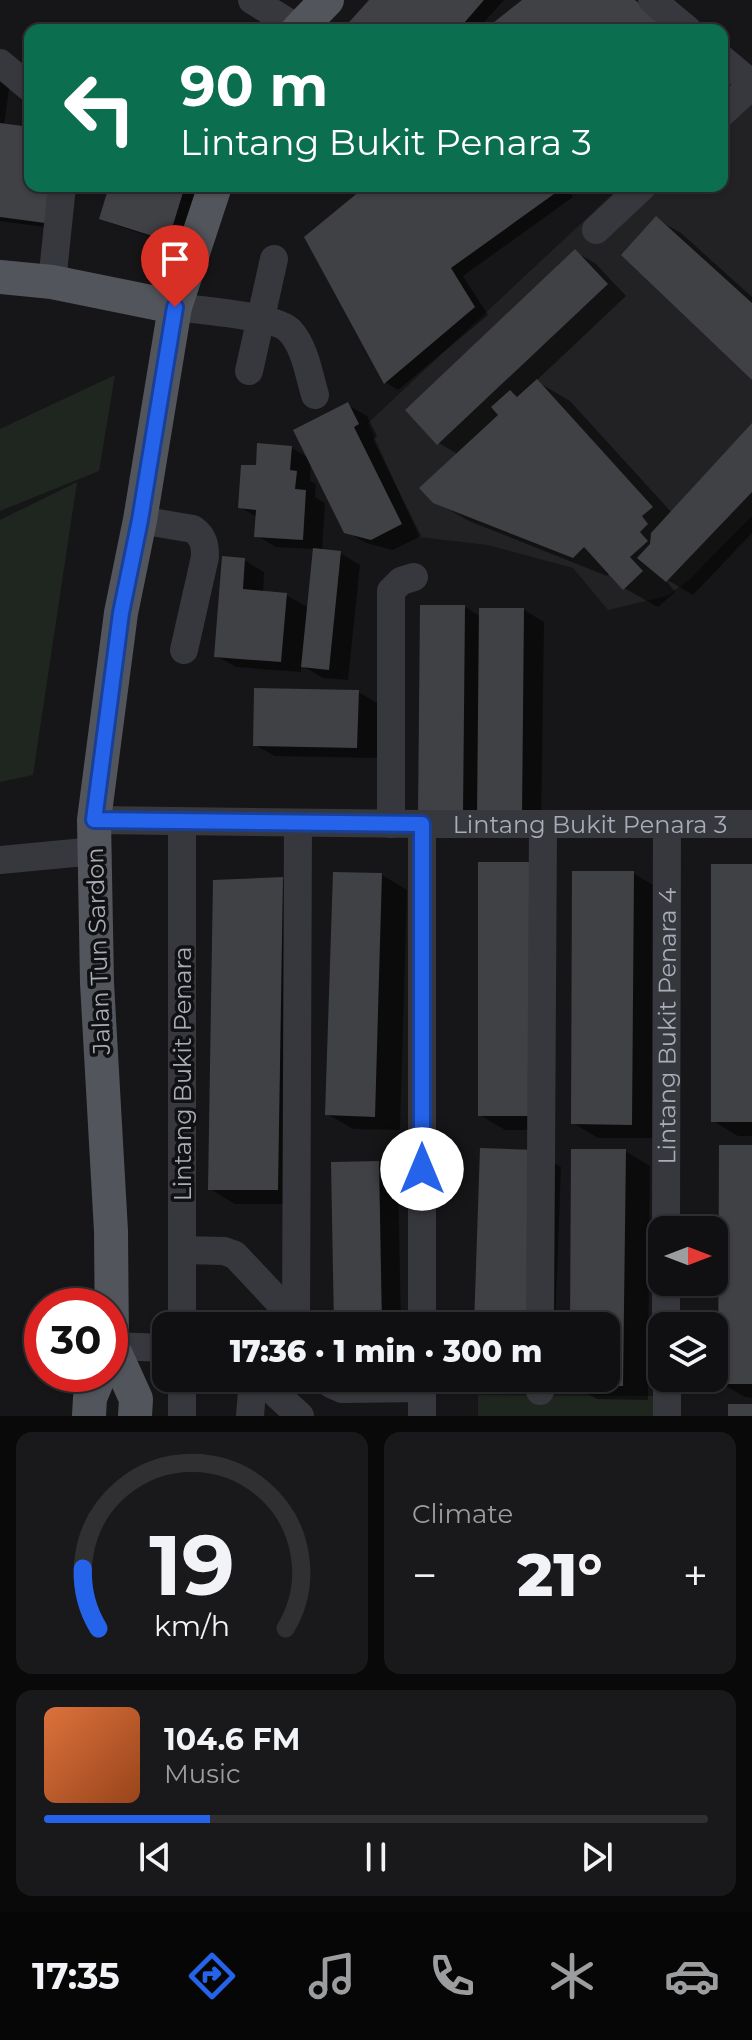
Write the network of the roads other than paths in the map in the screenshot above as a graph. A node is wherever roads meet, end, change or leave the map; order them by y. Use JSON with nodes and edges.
{"nodes":[{"id":1,"x":252,"y":0,"type":"edge"},
{"id":2,"x":327,"y":0,"type":"edge"},
{"id":3,"x":652,"y":0,"type":"edge"},
{"id":4,"x":291,"y":24,"type":"edge"},
{"id":5,"x":304,"y":24,"type":"edge"},
{"id":6,"x":681,"y":24,"type":"edge"},
{"id":7,"x":0,"y":63,"type":"edge"},
{"id":8,"x":728,"y":64,"type":"edge"},
{"id":9,"x":24,"y":83,"type":"edge"},
{"id":10,"x":752,"y":84,"type":"edge"},
{"id":11,"x":728,"y":107,"type":"edge"},
{"id":12,"x":61,"y":192,"type":"edge"},
{"id":13,"x":213,"y":192,"type":"edge"},
{"id":14,"x":637,"y":192,"type":"edge"},
{"id":15,"x":596,"y":230,"type":"dead end"},
{"id":16,"x":274,"y":259,"type":"dead end"},
{"id":17,"x":0,"y":277,"type":"edge"},
{"id":18,"x":52,"y":282,"type":"junction"},
{"id":19,"x":175,"y":307,"type":"junction"},
{"id":20,"x":261,"y":319,"type":"junction"},
{"id":21,"x":249,"y":371,"type":"dead end"},
{"id":22,"x":315,"y":395,"type":"dead end"},
{"id":23,"x":140,"y":520,"type":"junction"},
{"id":24,"x":414,"y":577,"type":"dead end"},
{"id":25,"x":184,"y":650,"type":"dead end"},
{"id":26,"x":182,"y":822,"type":"junction"},
{"id":27,"x":298,"y":824,"type":"junction"},
{"id":28,"x":391,"y":824,"type":"junction"},
{"id":29,"x":422,"y":824,"type":"junction"},
{"id":30,"x":667,"y":824,"type":"junction"},
{"id":31,"x":752,"y":824,"type":"edge"},
{"id":32,"x":543,"y":825,"type":"junction"},
{"id":33,"x":94,"y":836,"type":"junction"},
{"id":34,"x":0,"y":860,"type":"edge"},
{"id":35,"x":666,"y":1216,"type":"edge"},
{"id":36,"x":182,"y":1250,"type":"junction"},
{"id":37,"x":110,"y":1288,"type":"edge"},
{"id":38,"x":182,"y":1312,"type":"edge"},
{"id":39,"x":286,"y":1312,"type":"edge"},
{"id":40,"x":296,"y":1312,"type":"edge"},
{"id":41,"x":422,"y":1312,"type":"edge"},
{"id":42,"x":540,"y":1312,"type":"edge"},
{"id":43,"x":152,"y":1350,"type":"edge"},
{"id":44,"x":128,"y":1354,"type":"edge"},
{"id":45,"x":128,"y":1387,"type":"edge"},
{"id":46,"x":93,"y":1392,"type":"edge"},
{"id":47,"x":182,"y":1392,"type":"edge"},
{"id":48,"x":252,"y":1392,"type":"edge"},
{"id":49,"x":274,"y":1392,"type":"edge"},
{"id":50,"x":390,"y":1392,"type":"edge"},
{"id":51,"x":667,"y":1392,"type":"edge"},
{"id":52,"x":422,"y":1394,"type":"edge"},
{"id":53,"x":89,"y":1416,"type":"edge"},
{"id":54,"x":135,"y":1416,"type":"edge"},
{"id":55,"x":182,"y":1416,"type":"edge"},
{"id":56,"x":250,"y":1416,"type":"edge"},
{"id":57,"x":300,"y":1416,"type":"edge"},
{"id":58,"x":667,"y":1416,"type":"edge"}],
"edges":[{"from":1,"to":4,"type":"street"},
{"from":2,"to":5,"type":"main road"},
{"from":3,"to":6,"type":"street"},
{"from":7,"to":9,"type":"street"},
{"from":8,"to":10,"type":"street"},
{"from":10,"to":11,"type":"street"},
{"from":12,"to":18,"type":"street"},
{"from":13,"to":19,"type":"main road","name":"Jalan Tun Sardon"},
{"from":14,"to":15,"type":"street"},
{"from":16,"to":20,"type":"street"},
{"from":17,"to":18,"type":"main road"},
{"from":18,"to":19,"type":"main road"},
{"from":19,"to":20,"type":"street"},
{"from":19,"to":23,"type":"main road","name":"Jalan Tun Sardon"},
{"from":20,"to":21,"type":"street"},
{"from":20,"to":22,"type":"street"},
{"from":23,"to":25,"type":"street"},
{"from":23,"to":33,"type":"main road","name":"Jalan Tun Sardon"},
{"from":24,"to":28,"type":"street"},
{"from":26,"to":27,"type":"street","name":"Lintang Bukit Penara 3"},
{"from":26,"to":33,"type":"street","name":"Lintang Bukit Penara 3"},
{"from":26,"to":36,"type":"street","name":"Lintang Bukit Penara"},
{"from":27,"to":28,"type":"street","name":"Lintang Bukit Penara 3"},
{"from":27,"to":40,"type":"street"},
{"from":28,"to":29,"type":"street","name":"Lintang Bukit Penara 3"},
{"from":29,"to":32,"type":"street","name":"Lintang Bukit Penara 3"},
{"from":29,"to":41,"type":"street"},
{"from":30,"to":31,"type":"street","name":"Lintang Bukit Penara 3"},
{"from":30,"to":32,"type":"street","name":"Lintang Bukit Penara 3"},
{"from":30,"to":35,"type":"street","name":"Lintang Bukit Penara 4"},
{"from":32,"to":42,"type":"street"},
{"from":33,"to":34,"type":"street","name":"Lintang Bukit Penara 3"},
{"from":33,"to":37,"type":"main road","name":"Jalan Tun Sardon"},
{"from":36,"to":38,"type":"street","name":"Lintang Bukit Penara"},
{"from":36,"to":39,"type":"street"},
{"from":43,"to":44,"type":"street"},
{"from":45,"to":54,"type":"main road","name":"Jalan Tun Sardon"},
{"from":46,"to":53,"type":"main road","name":"Jalan Tun Sardon"},
{"from":47,"to":55,"type":"street"},
{"from":48,"to":56,"type":"street"},
{"from":49,"to":57,"type":"street"},
{"from":50,"to":52,"type":"street"},
{"from":51,"to":58,"type":"street"}]}
